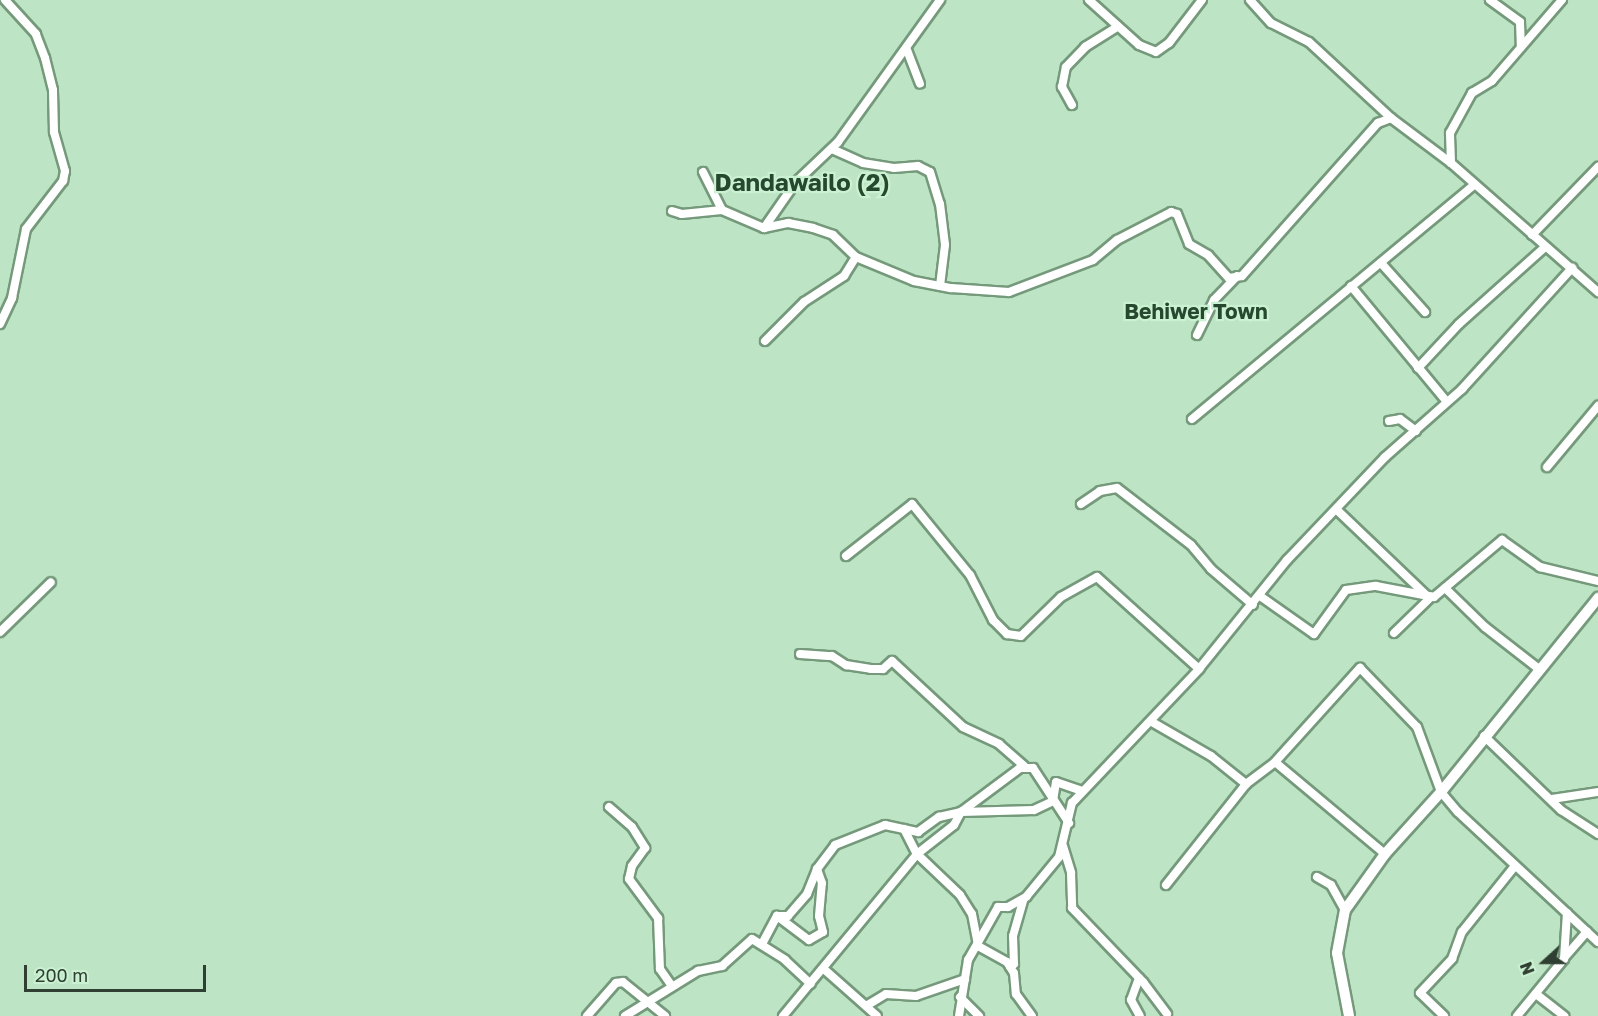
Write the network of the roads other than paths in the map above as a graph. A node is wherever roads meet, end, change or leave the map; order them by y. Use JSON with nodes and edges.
{"nodes":[{"id":1,"x":5,"y":0,"type":"edge"},
{"id":2,"x":940,"y":0,"type":"edge"},
{"id":3,"x":1089,"y":0,"type":"edge"},
{"id":4,"x":1202,"y":0,"type":"edge"},
{"id":5,"x":1250,"y":0,"type":"edge"},
{"id":6,"x":1490,"y":0,"type":"edge"},
{"id":7,"x":1562,"y":0,"type":"edge"},
{"id":8,"x":1118,"y":26,"type":"junction"},
{"id":9,"x":1521,"y":48,"type":"junction"},
{"id":10,"x":907,"y":50,"type":"junction"},
{"id":11,"x":920,"y":84,"type":"dead end"},
{"id":12,"x":1072,"y":105,"type":"dead end"},
{"id":13,"x":1391,"y":118,"type":"junction"},
{"id":14,"x":832,"y":149,"type":"junction"},
{"id":15,"x":1451,"y":163,"type":"junction"},
{"id":16,"x":1598,"y":167,"type":"edge"},
{"id":17,"x":703,"y":172,"type":"dead end"},
{"id":18,"x":1474,"y":185,"type":"junction"},
{"id":19,"x":722,"y":210,"type":"junction"},
{"id":20,"x":672,"y":211,"type":"dead end"},
{"id":21,"x":764,"y":228,"type":"junction"},
{"id":22,"x":1532,"y":235,"type":"junction"},
{"id":23,"x":1544,"y":248,"type":"junction"},
{"id":24,"x":856,"y":257,"type":"junction"},
{"id":25,"x":1381,"y":263,"type":"junction"},
{"id":26,"x":1572,"y":268,"type":"junction"},
{"id":27,"x":1237,"y":276,"type":"junction"},
{"id":28,"x":940,"y":286,"type":"junction"},
{"id":29,"x":1351,"y":286,"type":"junction"},
{"id":30,"x":1598,"y":292,"type":"edge"},
{"id":31,"x":1425,"y":312,"type":"dead end"},
{"id":32,"x":0,"y":324,"type":"edge"},
{"id":33,"x":1197,"y":335,"type":"dead end"},
{"id":34,"x":765,"y":341,"type":"dead end"},
{"id":35,"x":1418,"y":368,"type":"junction"},
{"id":36,"x":1446,"y":401,"type":"junction"},
{"id":37,"x":1598,"y":406,"type":"edge"},
{"id":38,"x":1192,"y":419,"type":"dead end"},
{"id":39,"x":1389,"y":421,"type":"dead end"},
{"id":40,"x":1416,"y":431,"type":"junction"},
{"id":41,"x":1547,"y":467,"type":"dead end"},
{"id":42,"x":1081,"y":504,"type":"dead end"},
{"id":43,"x":1337,"y":510,"type":"junction"},
{"id":44,"x":846,"y":556,"type":"dead end"},
{"id":45,"x":1598,"y":581,"type":"edge"},
{"id":46,"x":51,"y":582,"type":"dead end"},
{"id":47,"x":1445,"y":588,"type":"junction"},
{"id":48,"x":1260,"y":596,"type":"junction"},
{"id":49,"x":1429,"y":596,"type":"junction"},
{"id":50,"x":1598,"y":598,"type":"edge"},
{"id":51,"x":1253,"y":605,"type":"junction"},
{"id":52,"x":0,"y":632,"type":"edge"},
{"id":53,"x":1394,"y":633,"type":"dead end"},
{"id":54,"x":800,"y":654,"type":"dead end"},
{"id":55,"x":1199,"y":669,"type":"junction"},
{"id":56,"x":1539,"y":669,"type":"junction"},
{"id":57,"x":1152,"y":722,"type":"junction"},
{"id":58,"x":1484,"y":736,"type":"junction"},
{"id":59,"x":1275,"y":762,"type":"junction"},
{"id":60,"x":1024,"y":766,"type":"junction"},
{"id":61,"x":1246,"y":784,"type":"junction"},
{"id":62,"x":1082,"y":791,"type":"junction"},
{"id":63,"x":1441,"y":792,"type":"junction"},
{"id":64,"x":1598,"y":792,"type":"edge"},
{"id":65,"x":1552,"y":799,"type":"junction"},
{"id":66,"x":1053,"y":801,"type":"junction"},
{"id":67,"x":609,"y":807,"type":"dead end"},
{"id":68,"x":961,"y":812,"type":"junction"},
{"id":69,"x":1069,"y":823,"type":"junction"},
{"id":70,"x":904,"y":829,"type":"junction"},
{"id":71,"x":1598,"y":834,"type":"edge"},
{"id":72,"x":1063,"y":846,"type":"junction"},
{"id":73,"x":917,"y":854,"type":"junction"},
{"id":74,"x":1385,"y":854,"type":"junction"},
{"id":75,"x":1514,"y":867,"type":"junction"},
{"id":76,"x":817,"y":869,"type":"junction"},
{"id":77,"x":1317,"y":876,"type":"dead end"},
{"id":78,"x":1166,"y":885,"type":"dead end"},
{"id":79,"x":1023,"y":900,"type":"junction"},
{"id":80,"x":1345,"y":910,"type":"junction"},
{"id":81,"x":1567,"y":913,"type":"junction"},
{"id":82,"x":777,"y":916,"type":"junction"},
{"id":83,"x":1587,"y":932,"type":"junction"},
{"id":84,"x":1598,"y":942,"type":"edge"},
{"id":85,"x":762,"y":944,"type":"junction"},
{"id":86,"x":978,"y":946,"type":"junction"},
{"id":87,"x":1564,"y":959,"type":"junction"},
{"id":88,"x":1010,"y":968,"type":"junction"},
{"id":89,"x":825,"y":970,"type":"junction"},
{"id":90,"x":1139,"y":978,"type":"junction"},
{"id":91,"x":967,"y":979,"type":"junction"},
{"id":92,"x":811,"y":984,"type":"junction"},
{"id":93,"x":672,"y":986,"type":"junction"},
{"id":94,"x":1536,"y":994,"type":"junction"},
{"id":95,"x":960,"y":997,"type":"junction"},
{"id":96,"x":650,"y":1003,"type":"junction"},
{"id":97,"x":866,"y":1006,"type":"junction"},
{"id":98,"x":1167,"y":1014,"type":"dead end"},
{"id":99,"x":587,"y":1016,"type":"edge"},
{"id":100,"x":625,"y":1016,"type":"edge"},
{"id":101,"x":665,"y":1016,"type":"edge"},
{"id":102,"x":783,"y":1016,"type":"edge"},
{"id":103,"x":877,"y":1016,"type":"edge"},
{"id":104,"x":959,"y":1016,"type":"edge"},
{"id":105,"x":979,"y":1016,"type":"edge"},
{"id":106,"x":1032,"y":1016,"type":"edge"},
{"id":107,"x":1140,"y":1016,"type":"edge"},
{"id":108,"x":1349,"y":1016,"type":"edge"},
{"id":109,"x":1444,"y":1016,"type":"edge"},
{"id":110,"x":1517,"y":1016,"type":"edge"},
{"id":111,"x":1564,"y":1016,"type":"edge"}],
"edges":[{"from":1,"to":32,"type":"street"},
{"from":2,"to":10,"type":"street"},
{"from":3,"to":8,"type":"street"},
{"from":4,"to":8,"type":"street"},
{"from":5,"to":13,"type":"street"},
{"from":6,"to":9,"type":"street"},
{"from":7,"to":9,"type":"street"},
{"from":8,"to":12,"type":"street"},
{"from":9,"to":15,"type":"street"},
{"from":10,"to":11,"type":"street"},
{"from":10,"to":14,"type":"street"},
{"from":13,"to":15,"type":"street"},
{"from":13,"to":27,"type":"street"},
{"from":14,"to":21,"type":"street"},
{"from":14,"to":28,"type":"street"},
{"from":15,"to":18,"type":"street"},
{"from":16,"to":22,"type":"street"},
{"from":17,"to":19,"type":"street"},
{"from":18,"to":22,"type":"street"},
{"from":18,"to":25,"type":"street"},
{"from":19,"to":20,"type":"street"},
{"from":19,"to":21,"type":"street"},
{"from":21,"to":24,"type":"street"},
{"from":22,"to":23,"type":"street"},
{"from":23,"to":26,"type":"street"},
{"from":23,"to":35,"type":"street"},
{"from":24,"to":28,"type":"street"},
{"from":24,"to":34,"type":"street"},
{"from":25,"to":29,"type":"street"},
{"from":25,"to":31,"type":"street"},
{"from":26,"to":30,"type":"street"},
{"from":26,"to":36,"type":"street"},
{"from":27,"to":28,"type":"street"},
{"from":27,"to":33,"type":"street"},
{"from":29,"to":35,"type":"street"},
{"from":29,"to":38,"type":"street"},
{"from":35,"to":36,"type":"street"},
{"from":36,"to":40,"type":"street"},
{"from":37,"to":41,"type":"street"},
{"from":39,"to":40,"type":"street"},
{"from":40,"to":43,"type":"street"},
{"from":42,"to":51,"type":"street"},
{"from":43,"to":48,"type":"street"},
{"from":43,"to":49,"type":"street"},
{"from":44,"to":55,"type":"street"},
{"from":45,"to":47,"type":"street"},
{"from":46,"to":52,"type":"street"},
{"from":47,"to":49,"type":"street"},
{"from":47,"to":56,"type":"street"},
{"from":48,"to":49,"type":"street"},
{"from":48,"to":51,"type":"street"},
{"from":49,"to":53,"type":"street"},
{"from":50,"to":56,"type":"main road"},
{"from":51,"to":55,"type":"street"},
{"from":54,"to":60,"type":"street"},
{"from":55,"to":57,"type":"street"},
{"from":56,"to":58,"type":"main road"},
{"from":57,"to":61,"type":"street"},
{"from":57,"to":62,"type":"street"},
{"from":58,"to":63,"type":"main road"},
{"from":58,"to":65,"type":"street"},
{"from":59,"to":61,"type":"street"},
{"from":59,"to":63,"type":"street"},
{"from":59,"to":74,"type":"street"},
{"from":60,"to":66,"type":"street"},
{"from":60,"to":68,"type":"street"},
{"from":61,"to":78,"type":"street"},
{"from":62,"to":66,"type":"street"},
{"from":62,"to":69,"type":"street"},
{"from":63,"to":74,"type":"main road"},
{"from":63,"to":75,"type":"street"},
{"from":64,"to":65,"type":"street"},
{"from":65,"to":71,"type":"street"},
{"from":66,"to":68,"type":"street"},
{"from":66,"to":69,"type":"street"},
{"from":67,"to":93,"type":"street"},
{"from":68,"to":70,"type":"street"},
{"from":68,"to":73,"type":"street"},
{"from":69,"to":72,"type":"street"},
{"from":70,"to":73,"type":"street"},
{"from":70,"to":76,"type":"street"},
{"from":72,"to":79,"type":"street"},
{"from":72,"to":90,"type":"street"},
{"from":73,"to":86,"type":"street"},
{"from":73,"to":89,"type":"street"},
{"from":74,"to":80,"type":"main road"},
{"from":75,"to":81,"type":"street"},
{"from":75,"to":109,"type":"street"},
{"from":76,"to":82,"type":"street"},
{"from":76,"to":82,"type":"street"},
{"from":77,"to":80,"type":"street"},
{"from":79,"to":86,"type":"street"},
{"from":79,"to":88,"type":"street"},
{"from":80,"to":108,"type":"main road"},
{"from":81,"to":83,"type":"street"},
{"from":81,"to":87,"type":"street"},
{"from":82,"to":85,"type":"street"},
{"from":83,"to":84,"type":"street"},
{"from":83,"to":87,"type":"street"},
{"from":85,"to":92,"type":"street"},
{"from":85,"to":93,"type":"street"},
{"from":86,"to":88,"type":"street"},
{"from":86,"to":91,"type":"street"},
{"from":87,"to":94,"type":"street"},
{"from":88,"to":106,"type":"street"},
{"from":89,"to":92,"type":"street"},
{"from":89,"to":97,"type":"street"},
{"from":90,"to":98,"type":"street"},
{"from":90,"to":107,"type":"street"},
{"from":91,"to":95,"type":"street"},
{"from":91,"to":97,"type":"street"},
{"from":92,"to":102,"type":"street"},
{"from":93,"to":96,"type":"street"},
{"from":94,"to":110,"type":"street"},
{"from":94,"to":111,"type":"street"},
{"from":95,"to":104,"type":"street"},
{"from":95,"to":105,"type":"street"},
{"from":96,"to":99,"type":"street"},
{"from":96,"to":100,"type":"street"},
{"from":96,"to":101,"type":"street"},
{"from":97,"to":103,"type":"street"}]}
